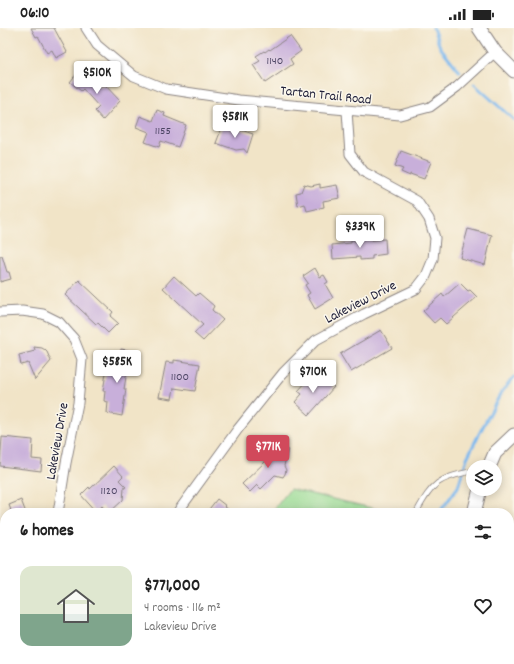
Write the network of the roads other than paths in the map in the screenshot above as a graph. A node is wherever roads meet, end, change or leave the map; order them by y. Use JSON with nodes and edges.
{"nodes":[{"id":1,"x":86,"y":28,"type":"edge"},
{"id":2,"x":479,"y":28,"type":"edge"},
{"id":3,"x":495,"y":52,"type":"junction"},
{"id":4,"x":514,"y":71,"type":"edge"},
{"id":5,"x":347,"y":111,"type":"junction"},
{"id":6,"x":0,"y":312,"type":"edge"},
{"id":7,"x":514,"y":435,"type":"edge"},
{"id":8,"x":492,"y":460,"type":"edge"},
{"id":9,"x":466,"y":472,"type":"edge"},
{"id":10,"x":478,"y":496,"type":"edge"},
{"id":11,"x":58,"y":508,"type":"edge"},
{"id":12,"x":181,"y":508,"type":"edge"},
{"id":13,"x":419,"y":508,"type":"edge"},
{"id":14,"x":475,"y":508,"type":"edge"}],
"edges":[{"from":1,"to":5,"type":"street","name":"Tartan Trail Road"},
{"from":2,"to":3,"type":"main road"},
{"from":3,"to":4,"type":"main road"},
{"from":3,"to":5,"type":"street","name":"Tartan Trail Road"},
{"from":5,"to":12,"type":"street","name":"Lakeview Drive"},
{"from":6,"to":11,"type":"street","name":"Lakeview Drive"},
{"from":7,"to":8,"type":"main road"},
{"from":9,"to":13,"type":"lane"},
{"from":10,"to":14,"type":"main road"}]}
